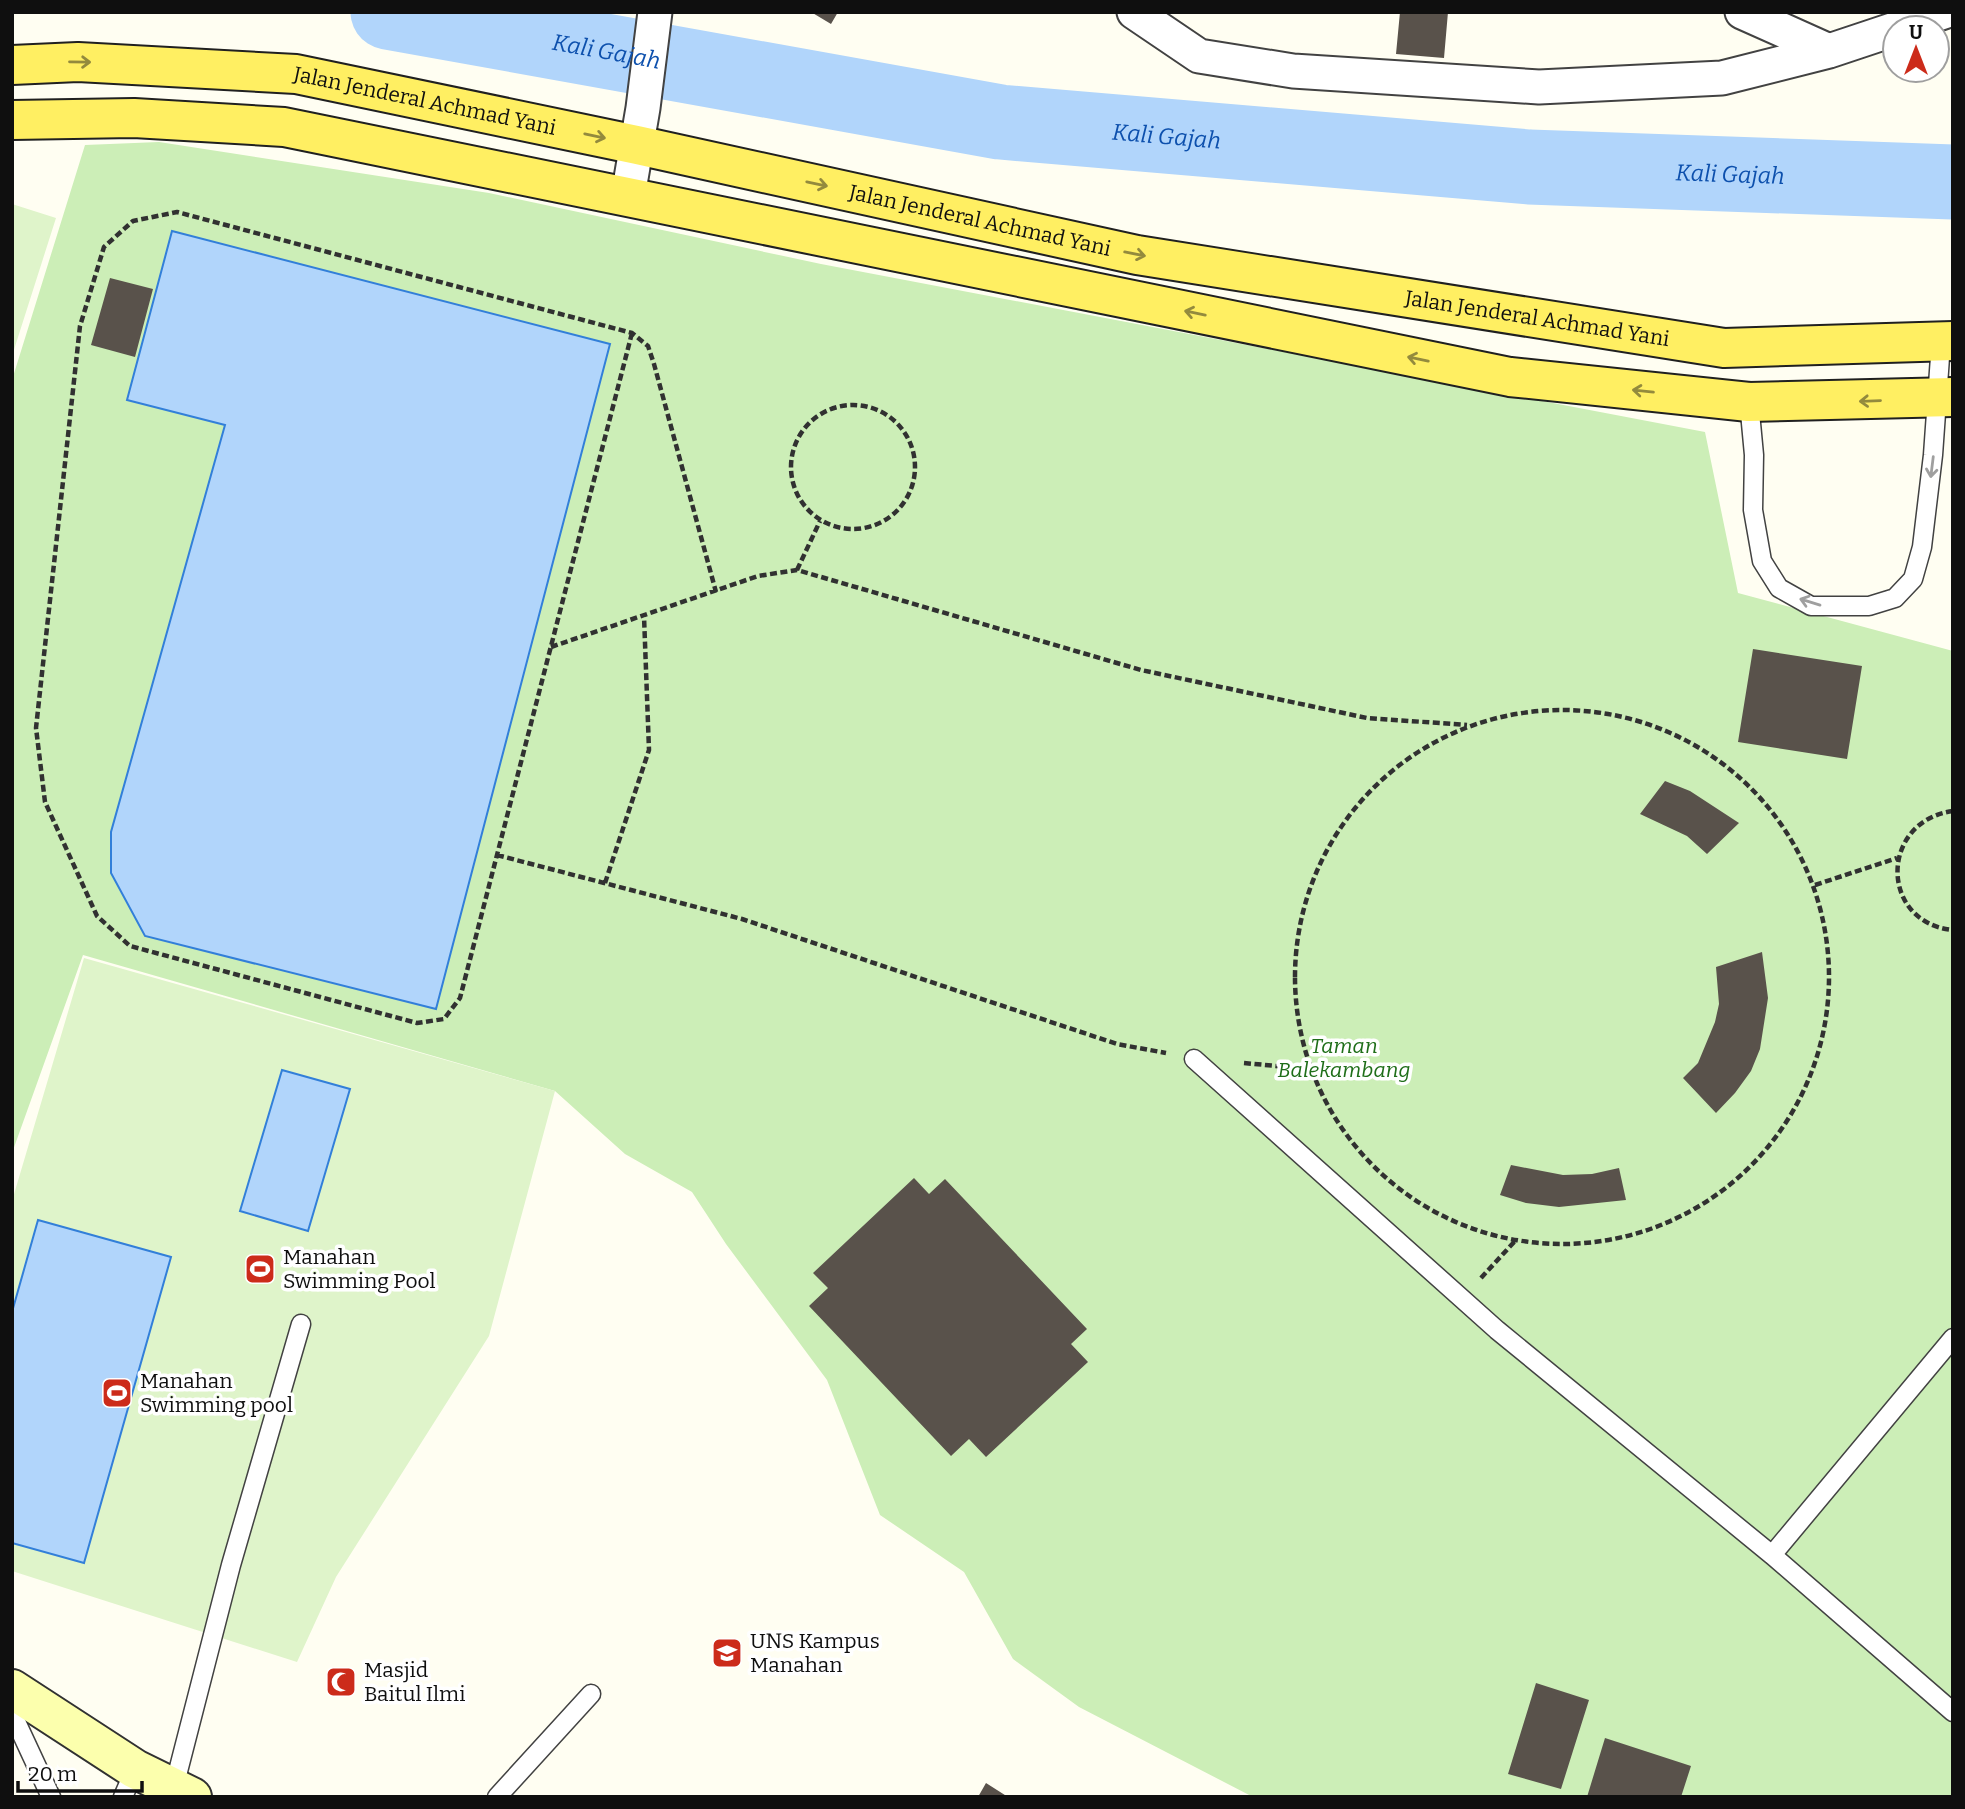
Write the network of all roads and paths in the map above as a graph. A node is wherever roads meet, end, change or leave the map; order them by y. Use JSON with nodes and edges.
{"nodes":[{"id":1,"x":655,"y":12,"type":"edge"},
{"id":2,"x":1134,"y":12,"type":"edge"},
{"id":3,"x":1742,"y":12,"type":"edge"},
{"id":4,"x":1881,"y":33,"type":"edge"},
{"id":5,"x":1829,"y":51,"type":"junction"},
{"id":6,"x":12,"y":65,"type":"edge"},
{"id":7,"x":12,"y":120,"type":"edge"},
{"id":8,"x":640,"y":126,"type":"junction"},
{"id":9,"x":628,"y":196,"type":"junction"},
{"id":10,"x":632,"y":333,"type":"junction"},
{"id":11,"x":1947,"y":342,"type":"edge"},
{"id":12,"x":1946,"y":398,"type":"edge"},
{"id":13,"x":1749,"y":402,"type":"junction"},
{"id":14,"x":820,"y":522,"type":"junction"},
{"id":15,"x":797,"y":570,"type":"junction"},
{"id":16,"x":716,"y":593,"type":"junction"},
{"id":17,"x":644,"y":616,"type":"junction"},
{"id":18,"x":551,"y":647,"type":"junction"},
{"id":19,"x":1469,"y":726,"type":"junction"},
{"id":20,"x":1953,"y":811,"type":"edge"},
{"id":21,"x":497,"y":855,"type":"junction"},
{"id":22,"x":1897,"y":858,"type":"junction"},
{"id":23,"x":605,"y":883,"type":"junction"},
{"id":24,"x":1815,"y":885,"type":"junction"},
{"id":25,"x":1953,"y":930,"type":"edge"},
{"id":26,"x":1194,"y":1059,"type":"junction"},
{"id":27,"x":1309,"y":1069,"type":"junction"},
{"id":28,"x":1515,"y":1241,"type":"junction"},
{"id":29,"x":1461,"y":1299,"type":"junction"},
{"id":30,"x":301,"y":1324,"type":"dead end"},
{"id":31,"x":1953,"y":1338,"type":"edge"},
{"id":32,"x":1772,"y":1555,"type":"junction"},
{"id":33,"x":12,"y":1689,"type":"edge"},
{"id":34,"x":591,"y":1694,"type":"dead end"},
{"id":35,"x":1953,"y":1712,"type":"edge"},
{"id":36,"x":12,"y":1713,"type":"edge"},
{"id":37,"x":129,"y":1783,"type":"edge"},
{"id":38,"x":183,"y":1792,"type":"edge"},
{"id":39,"x":51,"y":1797,"type":"edge"},
{"id":40,"x":497,"y":1797,"type":"edge"}],
"edges":[{"from":1,"to":8,"type":"street"},
{"from":2,"to":5,"type":"street"},
{"from":3,"to":5,"type":"street"},
{"from":4,"to":5,"type":"street"},
{"from":6,"to":8,"type":"main road","name":"Jalan Jenderal Achmad Yani","one_way":true},
{"from":7,"to":9,"type":"main road"},
{"from":8,"to":9,"type":"street"},
{"from":8,"to":11,"type":"main road","name":"Jalan Jenderal Achmad Yani","one_way":true},
{"from":13,"to":9,"type":"main road","one_way":true},
{"from":10,"to":16,"type":"path"},
{"from":10,"to":18,"type":"path"},
{"from":10,"to":21,"type":"path"},
{"from":11,"to":12,"type":"lane"},
{"from":12,"to":13,"type":"main road","one_way":true},
{"from":12,"to":13,"type":"lane","one_way":true},
{"from":14,"to":14,"type":"path"},
{"from":14,"to":15,"type":"path"},
{"from":15,"to":16,"type":"path"},
{"from":15,"to":19,"type":"path"},
{"from":16,"to":17,"type":"path"},
{"from":17,"to":18,"type":"path"},
{"from":17,"to":23,"type":"path"},
{"from":18,"to":21,"type":"path"},
{"from":19,"to":24,"type":"path"},
{"from":19,"to":27,"type":"path"},
{"from":20,"to":22,"type":"path"},
{"from":21,"to":23,"type":"path"},
{"from":22,"to":24,"type":"path"},
{"from":22,"to":25,"type":"path"},
{"from":23,"to":26,"type":"path"},
{"from":24,"to":28,"type":"path"},
{"from":26,"to":27,"type":"path"},
{"from":26,"to":29,"type":"lane"},
{"from":27,"to":28,"type":"path"},
{"from":28,"to":29,"type":"path"},
{"from":29,"to":32,"type":"lane"},
{"from":30,"to":38,"type":"lane"},
{"from":31,"to":32,"type":"lane"},
{"from":32,"to":35,"type":"lane"},
{"from":33,"to":37,"type":"main road"},
{"from":34,"to":40,"type":"lane"},
{"from":36,"to":39,"type":"lane"},
{"from":37,"to":38,"type":"main road"}]}
